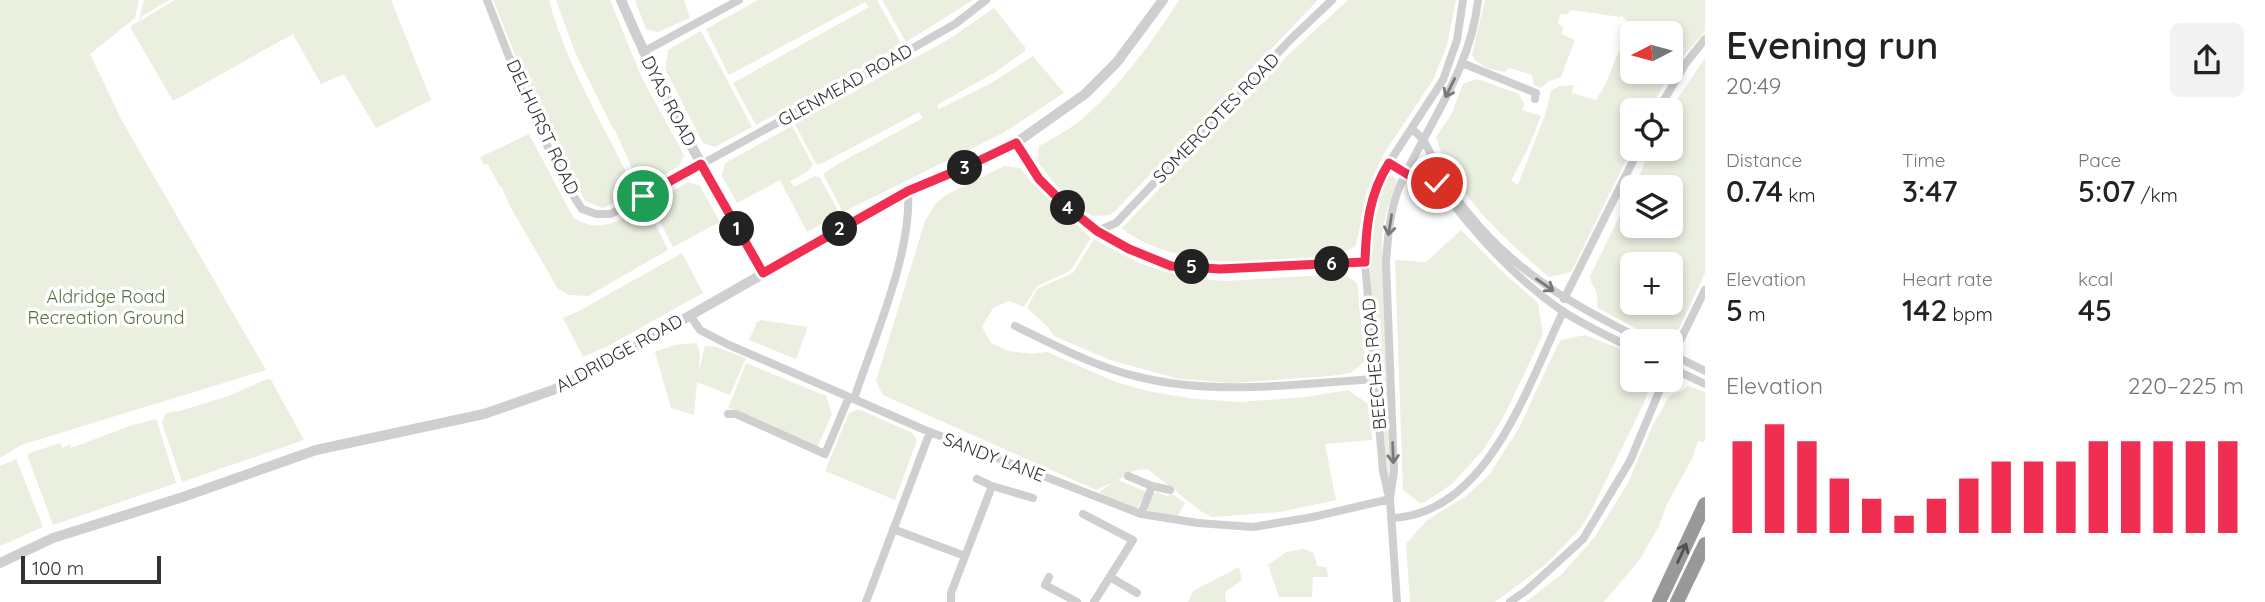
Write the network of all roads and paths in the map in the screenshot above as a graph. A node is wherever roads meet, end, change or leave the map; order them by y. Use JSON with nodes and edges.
{"nodes":[{"id":1,"x":487,"y":0,"type":"edge"},
{"id":2,"x":621,"y":0,"type":"edge"},
{"id":3,"x":739,"y":0,"type":"edge"},
{"id":4,"x":986,"y":0,"type":"edge"},
{"id":5,"x":1163,"y":0,"type":"edge"},
{"id":6,"x":1332,"y":0,"type":"edge"},
{"id":7,"x":1463,"y":0,"type":"edge"},
{"id":8,"x":1478,"y":0,"type":"edge"},
{"id":9,"x":1705,"y":39,"type":"edge"},
{"id":10,"x":643,"y":52,"type":"junction"},
{"id":11,"x":1462,"y":63,"type":"junction"},
{"id":12,"x":1665,"y":98,"type":"edge"},
{"id":13,"x":1535,"y":99,"type":"dead end"},
{"id":14,"x":1412,"y":129,"type":"junction"},
{"id":15,"x":1425,"y":140,"type":"junction"},
{"id":16,"x":1016,"y":143,"type":"junction"},
{"id":17,"x":1633,"y":161,"type":"edge"},
{"id":18,"x":1389,"y":163,"type":"junction"},
{"id":19,"x":701,"y":164,"type":"junction"},
{"id":20,"x":1406,"y":175,"type":"junction"},
{"id":21,"x":908,"y":191,"type":"junction"},
{"id":22,"x":1097,"y":231,"type":"junction"},
{"id":23,"x":1365,"y":262,"type":"junction"},
{"id":24,"x":763,"y":273,"type":"junction"},
{"id":25,"x":1705,"y":290,"type":"edge"},
{"id":26,"x":1564,"y":299,"type":"junction"},
{"id":27,"x":1563,"y":312,"type":"junction"},
{"id":28,"x":690,"y":315,"type":"junction"},
{"id":29,"x":1015,"y":326,"type":"dead end"},
{"id":30,"x":1622,"y":329,"type":"edge"},
{"id":31,"x":1683,"y":333,"type":"edge"},
{"id":32,"x":1620,"y":342,"type":"edge"},
{"id":33,"x":1683,"y":360,"type":"edge"},
{"id":34,"x":1705,"y":371,"type":"edge"},
{"id":35,"x":1683,"y":374,"type":"edge"},
{"id":36,"x":1375,"y":379,"type":"junction"},
{"id":37,"x":1705,"y":384,"type":"edge"},
{"id":38,"x":1659,"y":392,"type":"edge"},
{"id":39,"x":851,"y":398,"type":"junction"},
{"id":40,"x":727,"y":414,"type":"dead end"},
{"id":41,"x":930,"y":432,"type":"junction"},
{"id":42,"x":1128,"y":476,"type":"dead end"},
{"id":43,"x":977,"y":479,"type":"dead end"},
{"id":44,"x":992,"y":486,"type":"junction"},
{"id":45,"x":1152,"y":486,"type":"junction"},
{"id":46,"x":1170,"y":490,"type":"dead end"},
{"id":47,"x":1034,"y":498,"type":"dead end"},
{"id":48,"x":1390,"y":499,"type":"junction"},
{"id":49,"x":1705,"y":504,"type":"edge"},
{"id":50,"x":1083,"y":514,"type":"dead end"},
{"id":51,"x":1141,"y":514,"type":"junction"},
{"id":52,"x":1391,"y":518,"type":"junction"},
{"id":53,"x":893,"y":529,"type":"junction"},
{"id":54,"x":1705,"y":544,"type":"edge"},
{"id":55,"x":965,"y":556,"type":"junction"},
{"id":56,"x":0,"y":563,"type":"edge"},
{"id":57,"x":1110,"y":577,"type":"junction"},
{"id":58,"x":1137,"y":593,"type":"dead end"},
{"id":59,"x":1041,"y":594,"type":"dead end"},
{"id":60,"x":866,"y":602,"type":"edge"},
{"id":61,"x":951,"y":602,"type":"edge"},
{"id":62,"x":1077,"y":602,"type":"edge"},
{"id":63,"x":1094,"y":602,"type":"edge"},
{"id":64,"x":1397,"y":602,"type":"edge"},
{"id":65,"x":1510,"y":602,"type":"edge"},
{"id":66,"x":1659,"y":602,"type":"edge"},
{"id":67,"x":1677,"y":602,"type":"edge"}],
"edges":[{"from":1,"to":19,"type":"street","name":"DELHURST ROAD"},
{"from":2,"to":10,"type":"street","name":"DYAS ROAD"},
{"from":3,"to":10,"type":"street"},
{"from":4,"to":19,"type":"street","name":"GLENMEAD ROAD"},
{"from":5,"to":16,"type":"street","name":"ALDRIDGE ROAD"},
{"from":6,"to":22,"type":"street","name":"SOMERCOTES ROAD"},
{"from":7,"to":14,"type":"street","name":"BEECHES ROAD"},
{"from":8,"to":11,"type":"street","name":"BEECHES ROAD"},
{"from":9,"to":12,"type":"street"},
{"from":10,"to":19,"type":"street","name":"DYAS ROAD"},
{"from":11,"to":13,"type":"street"},
{"from":11,"to":15,"type":"street","name":"BEECHES ROAD","one_way":true},
{"from":14,"to":15,"type":"street"},
{"from":14,"to":18,"type":"street","name":"BEECHES ROAD"},
{"from":15,"to":20,"type":"street","name":"BEECHES ROAD"},
{"from":15,"to":26,"type":"street","one_way":true},
{"from":16,"to":21,"type":"street","name":"ALDRIDGE ROAD"},
{"from":16,"to":22,"type":"street"},
{"from":17,"to":26,"type":"street"},
{"from":18,"to":20,"type":"street"},
{"from":18,"to":23,"type":"street","name":"BEECHES ROAD"},
{"from":19,"to":24,"type":"street","name":"DYAS ROAD"},
{"from":20,"to":27,"type":"street"},
{"from":20,"to":48,"type":"street","name":"BEECHES ROAD","one_way":true},
{"from":21,"to":24,"type":"street","name":"ALDRIDGE ROAD"},
{"from":21,"to":39,"type":"street"},
{"from":22,"to":23,"type":"street"},
{"from":23,"to":36,"type":"street","name":"BEECHES ROAD"},
{"from":24,"to":28,"type":"street","name":"ALDRIDGE ROAD"},
{"from":25,"to":31,"type":"street"},
{"from":26,"to":30,"type":"street"},
{"from":27,"to":32,"type":"street"},
{"from":27,"to":52,"type":"street"},
{"from":28,"to":39,"type":"street","name":"SANDY LANE"},
{"from":28,"to":56,"type":"street","name":"ALDRIDGE ROAD"},
{"from":29,"to":36,"type":"street"},
{"from":33,"to":34,"type":"street"},
{"from":35,"to":37,"type":"street"},
{"from":36,"to":48,"type":"street","name":"BEECHES ROAD"},
{"from":38,"to":65,"type":"street"},
{"from":39,"to":40,"type":"street"},
{"from":39,"to":41,"type":"street","name":"SANDY LANE"},
{"from":41,"to":51,"type":"street","name":"SANDY LANE"},
{"from":41,"to":53,"type":"street"},
{"from":42,"to":45,"type":"street"},
{"from":43,"to":44,"type":"street"},
{"from":44,"to":47,"type":"street"},
{"from":44,"to":55,"type":"street"},
{"from":45,"to":46,"type":"street"},
{"from":45,"to":51,"type":"street"},
{"from":48,"to":51,"type":"street","name":"SANDY LANE"},
{"from":48,"to":52,"type":"street","name":"BEECHES ROAD"},
{"from":66,"to":49,"type":"highway","one_way":true},
{"from":50,"to":57,"type":"street"},
{"from":52,"to":64,"type":"street","name":"BEECHES ROAD"},
{"from":53,"to":55,"type":"street"},
{"from":53,"to":60,"type":"street"},
{"from":54,"to":67,"type":"highway"},
{"from":55,"to":61,"type":"street"},
{"from":57,"to":58,"type":"street"},
{"from":57,"to":63,"type":"street"},
{"from":59,"to":62,"type":"street"}]}
